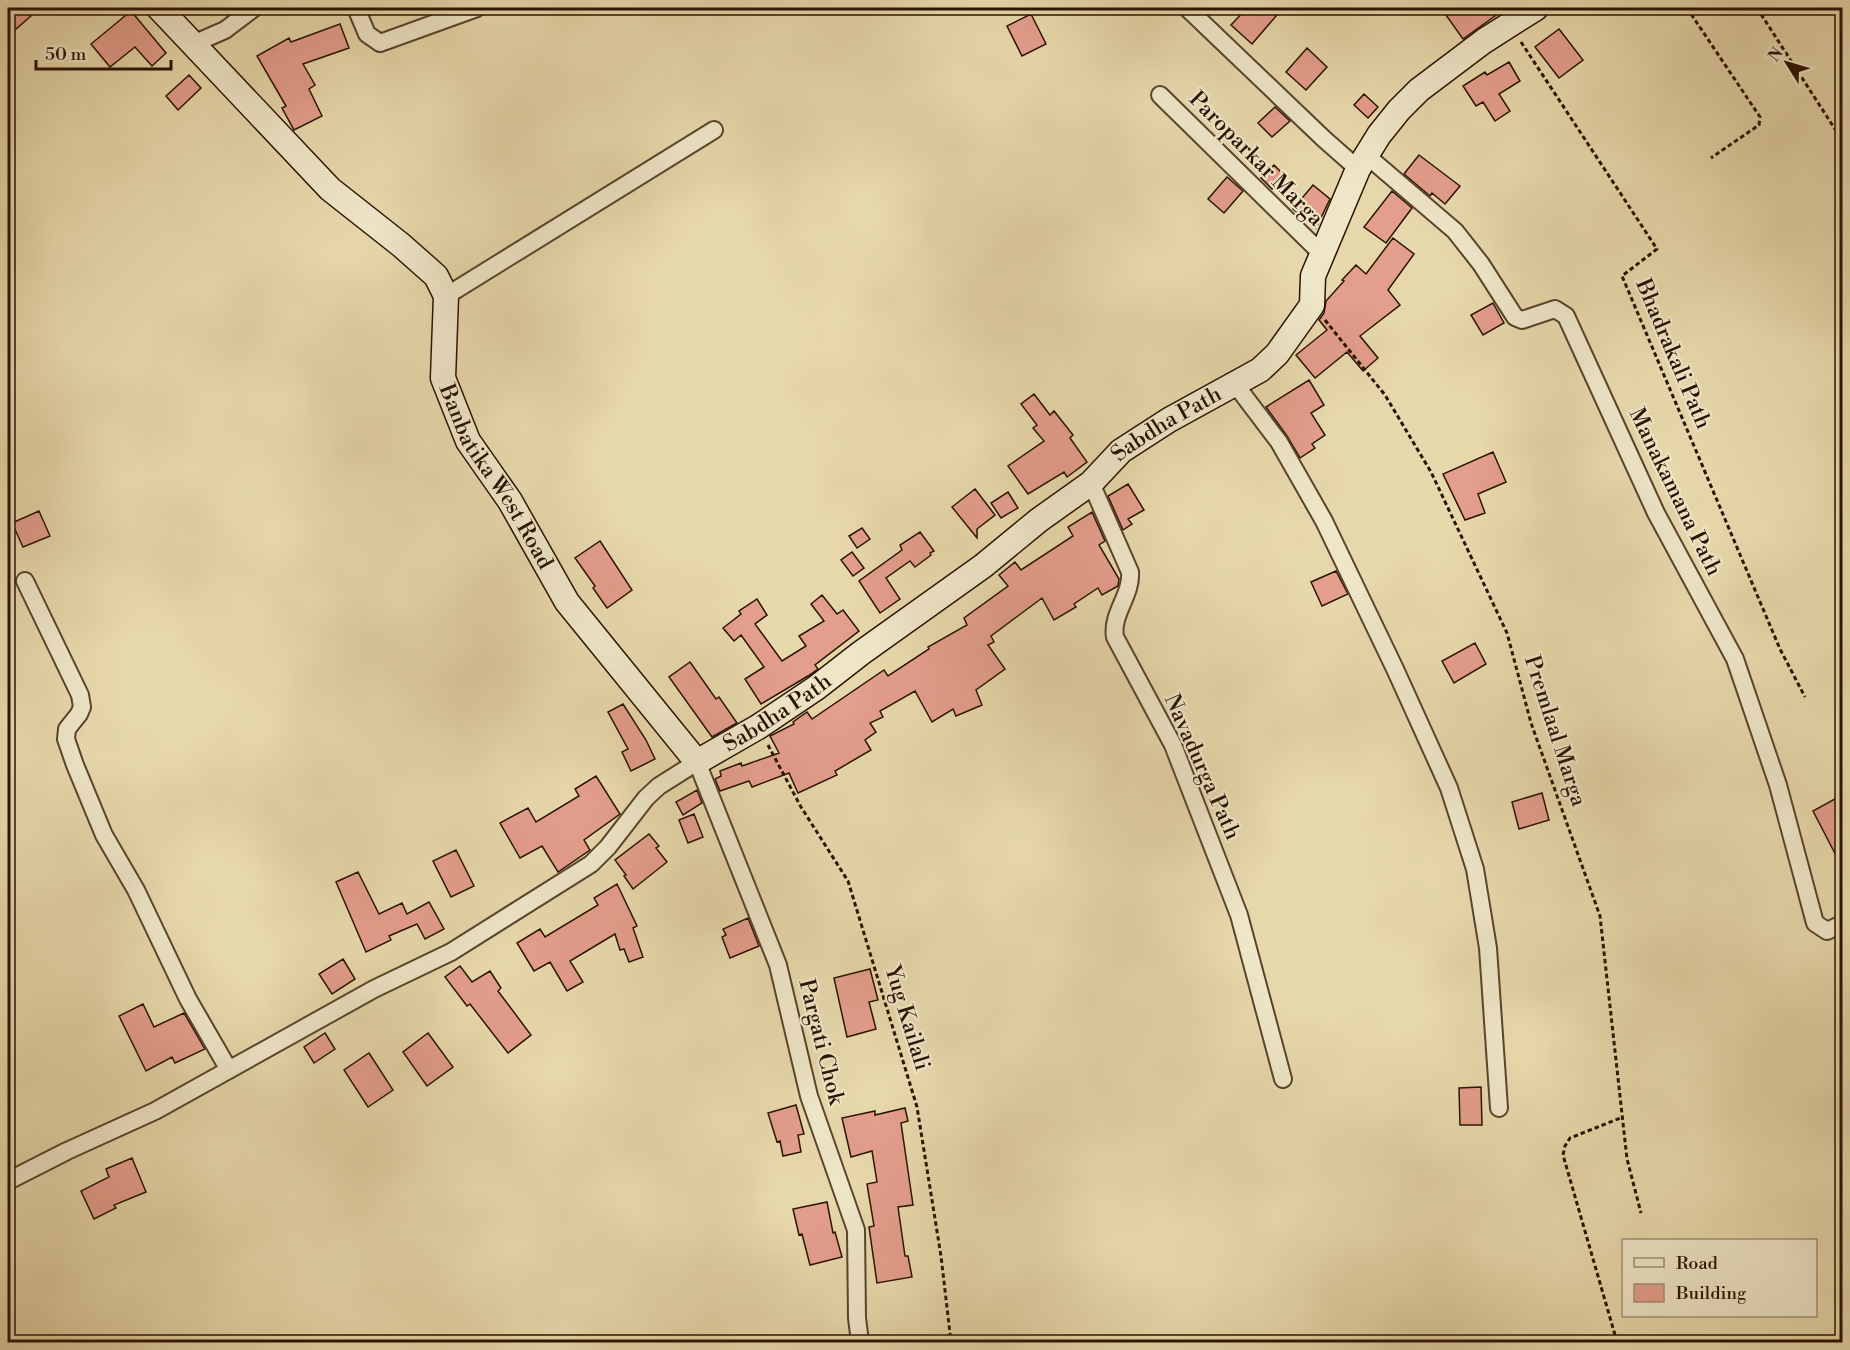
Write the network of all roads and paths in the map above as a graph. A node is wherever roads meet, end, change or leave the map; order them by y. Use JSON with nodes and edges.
{"nodes":[{"id":1,"x":159,"y":8,"type":"edge"},
{"id":2,"x":254,"y":8,"type":"edge"},
{"id":3,"x":356,"y":8,"type":"edge"},
{"id":4,"x":477,"y":8,"type":"edge"},
{"id":5,"x":1187,"y":8,"type":"edge"},
{"id":6,"x":1536,"y":8,"type":"edge"},
{"id":7,"x":1687,"y":8,"type":"edge"},
{"id":8,"x":1757,"y":8,"type":"edge"},
{"id":9,"x":1510,"y":26,"type":"junction"},
{"id":10,"x":193,"y":44,"type":"junction"},
{"id":11,"x":1160,"y":95,"type":"dead end"},
{"id":12,"x":714,"y":130,"type":"dead end"},
{"id":13,"x":1842,"y":140,"type":"edge"},
{"id":14,"x":1711,"y":158,"type":"dead end"},
{"id":15,"x":1362,"y":162,"type":"junction"},
{"id":16,"x":1322,"y":254,"type":"junction"},
{"id":17,"x":446,"y":296,"type":"junction"},
{"id":18,"x":1312,"y":305,"type":"junction"},
{"id":19,"x":1235,"y":384,"type":"junction"},
{"id":20,"x":1091,"y":483,"type":"junction"},
{"id":21,"x":25,"y":581,"type":"dead end"},
{"id":22,"x":1805,"y":697,"type":"dead end"},
{"id":23,"x":758,"y":728,"type":"junction"},
{"id":24,"x":697,"y":762,"type":"junction"},
{"id":25,"x":1842,"y":924,"type":"edge"},
{"id":26,"x":229,"y":1070,"type":"junction"},
{"id":27,"x":1283,"y":1078,"type":"dead end"},
{"id":28,"x":1499,"y":1108,"type":"dead end"},
{"id":29,"x":1623,"y":1118,"type":"junction"},
{"id":30,"x":8,"y":1181,"type":"edge"},
{"id":31,"x":1641,"y":1213,"type":"dead end"},
{"id":32,"x":1615,"y":1335,"type":"dead end"},
{"id":33,"x":860,"y":1342,"type":"edge"},
{"id":34,"x":951,"y":1342,"type":"edge"}],
"edges":[{"from":1,"to":10,"type":"street"},
{"from":2,"to":10,"type":"street"},
{"from":3,"to":4,"type":"street"},
{"from":5,"to":15,"type":"street"},
{"from":6,"to":9,"type":"street"},
{"from":7,"to":14,"type":"path"},
{"from":8,"to":13,"type":"path"},
{"from":9,"to":15,"type":"street"},
{"from":9,"to":22,"type":"path","name":"Bhadrakali Path"},
{"from":10,"to":17,"type":"street"},
{"from":11,"to":16,"type":"street","name":"Paroparkar Marga"},
{"from":12,"to":17,"type":"street"},
{"from":15,"to":16,"type":"street"},
{"from":15,"to":25,"type":"street","name":"Manakamana Path"},
{"from":16,"to":18,"type":"street"},
{"from":17,"to":24,"type":"street","name":"Banbatika West Road"},
{"from":18,"to":19,"type":"street","name":"Sabdha Path"},
{"from":18,"to":29,"type":"path","name":"Premlaal Marga"},
{"from":19,"to":20,"type":"street","name":"Sabdha Path"},
{"from":19,"to":28,"type":"street"},
{"from":20,"to":23,"type":"street","name":"Sabdha Path"},
{"from":20,"to":27,"type":"street","name":"Navadurga Path"},
{"from":21,"to":26,"type":"street"},
{"from":23,"to":24,"type":"street","name":"Sabdha Path"},
{"from":23,"to":34,"type":"path","name":"Yug Kailali"},
{"from":24,"to":26,"type":"street"},
{"from":24,"to":33,"type":"street","name":"Pargati Chok"},
{"from":26,"to":30,"type":"street"},
{"from":29,"to":31,"type":"path","name":"Premlaal Marga"},
{"from":29,"to":32,"type":"path"}]}
